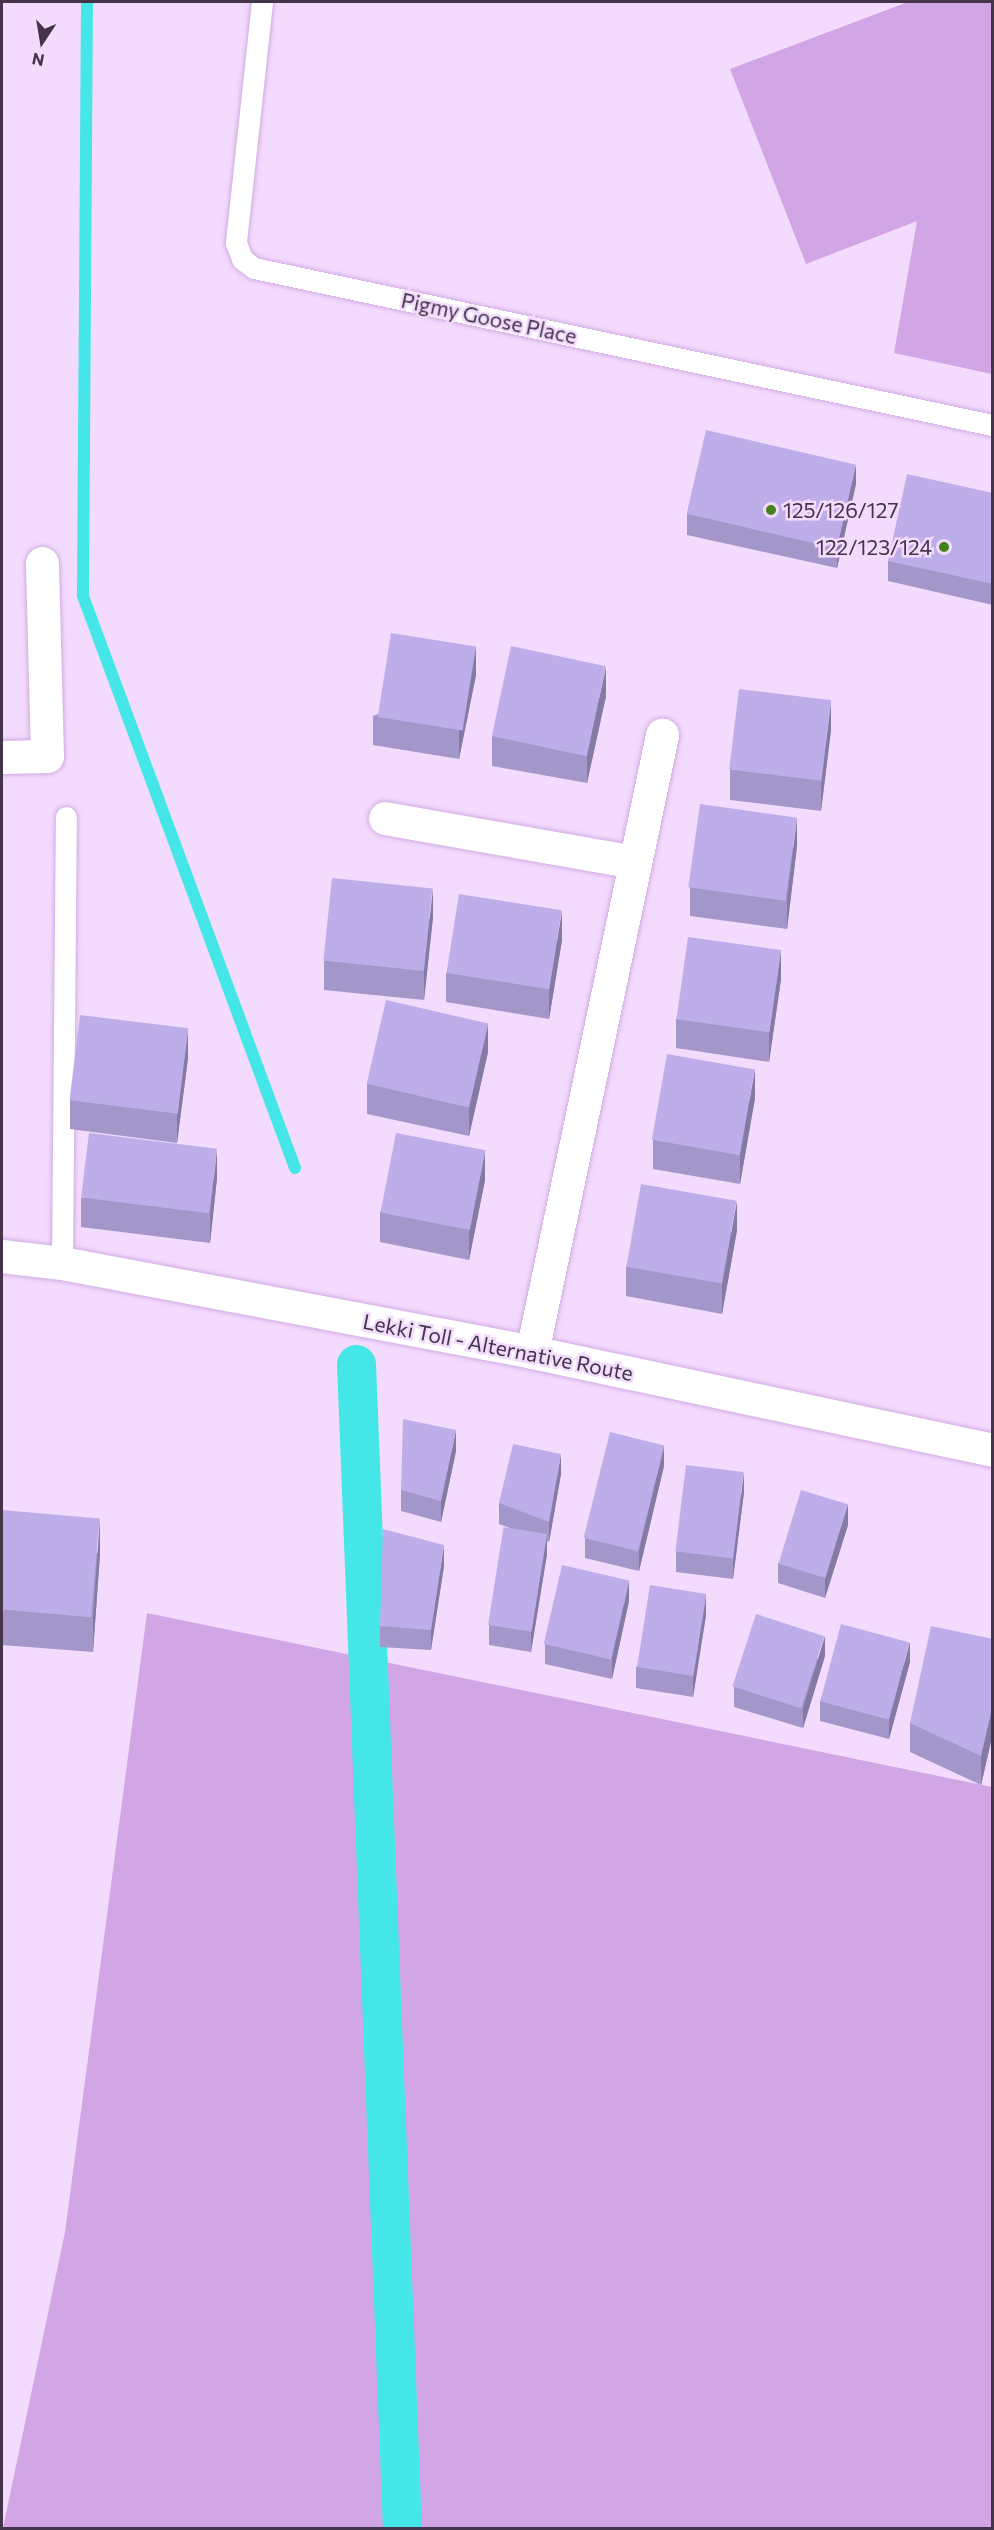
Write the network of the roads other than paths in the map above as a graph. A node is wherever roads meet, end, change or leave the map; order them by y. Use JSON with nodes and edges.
{"nodes":[{"id":1,"x":262,"y":2,"type":"edge"},
{"id":2,"x":993,"y":425,"type":"edge"},
{"id":3,"x":42,"y":562,"type":"dead end"},
{"id":4,"x":662,"y":735,"type":"dead end"},
{"id":5,"x":2,"y":757,"type":"edge"},
{"id":6,"x":66,"y":817,"type":"dead end"},
{"id":7,"x":385,"y":818,"type":"dead end"},
{"id":8,"x":635,"y":862,"type":"junction"},
{"id":9,"x":2,"y":1256,"type":"edge"},
{"id":10,"x":62,"y":1263,"type":"junction"},
{"id":11,"x":532,"y":1352,"type":"junction"},
{"id":12,"x":993,"y":1450,"type":"edge"}],
"edges":[{"from":1,"to":2,"type":"lane","name":"Pigmy Goose Place"},
{"from":3,"to":5,"type":"street"},
{"from":4,"to":8,"type":"street"},
{"from":6,"to":10,"type":"lane"},
{"from":7,"to":8,"type":"street"},
{"from":8,"to":11,"type":"street"},
{"from":9,"to":10,"type":"street","name":"Lekki Toll - Alternative Route"},
{"from":10,"to":11,"type":"street","name":"Lekki Toll - Alternative Route"},
{"from":11,"to":12,"type":"street","name":"Lekki Toll - Alternative Route"}]}
